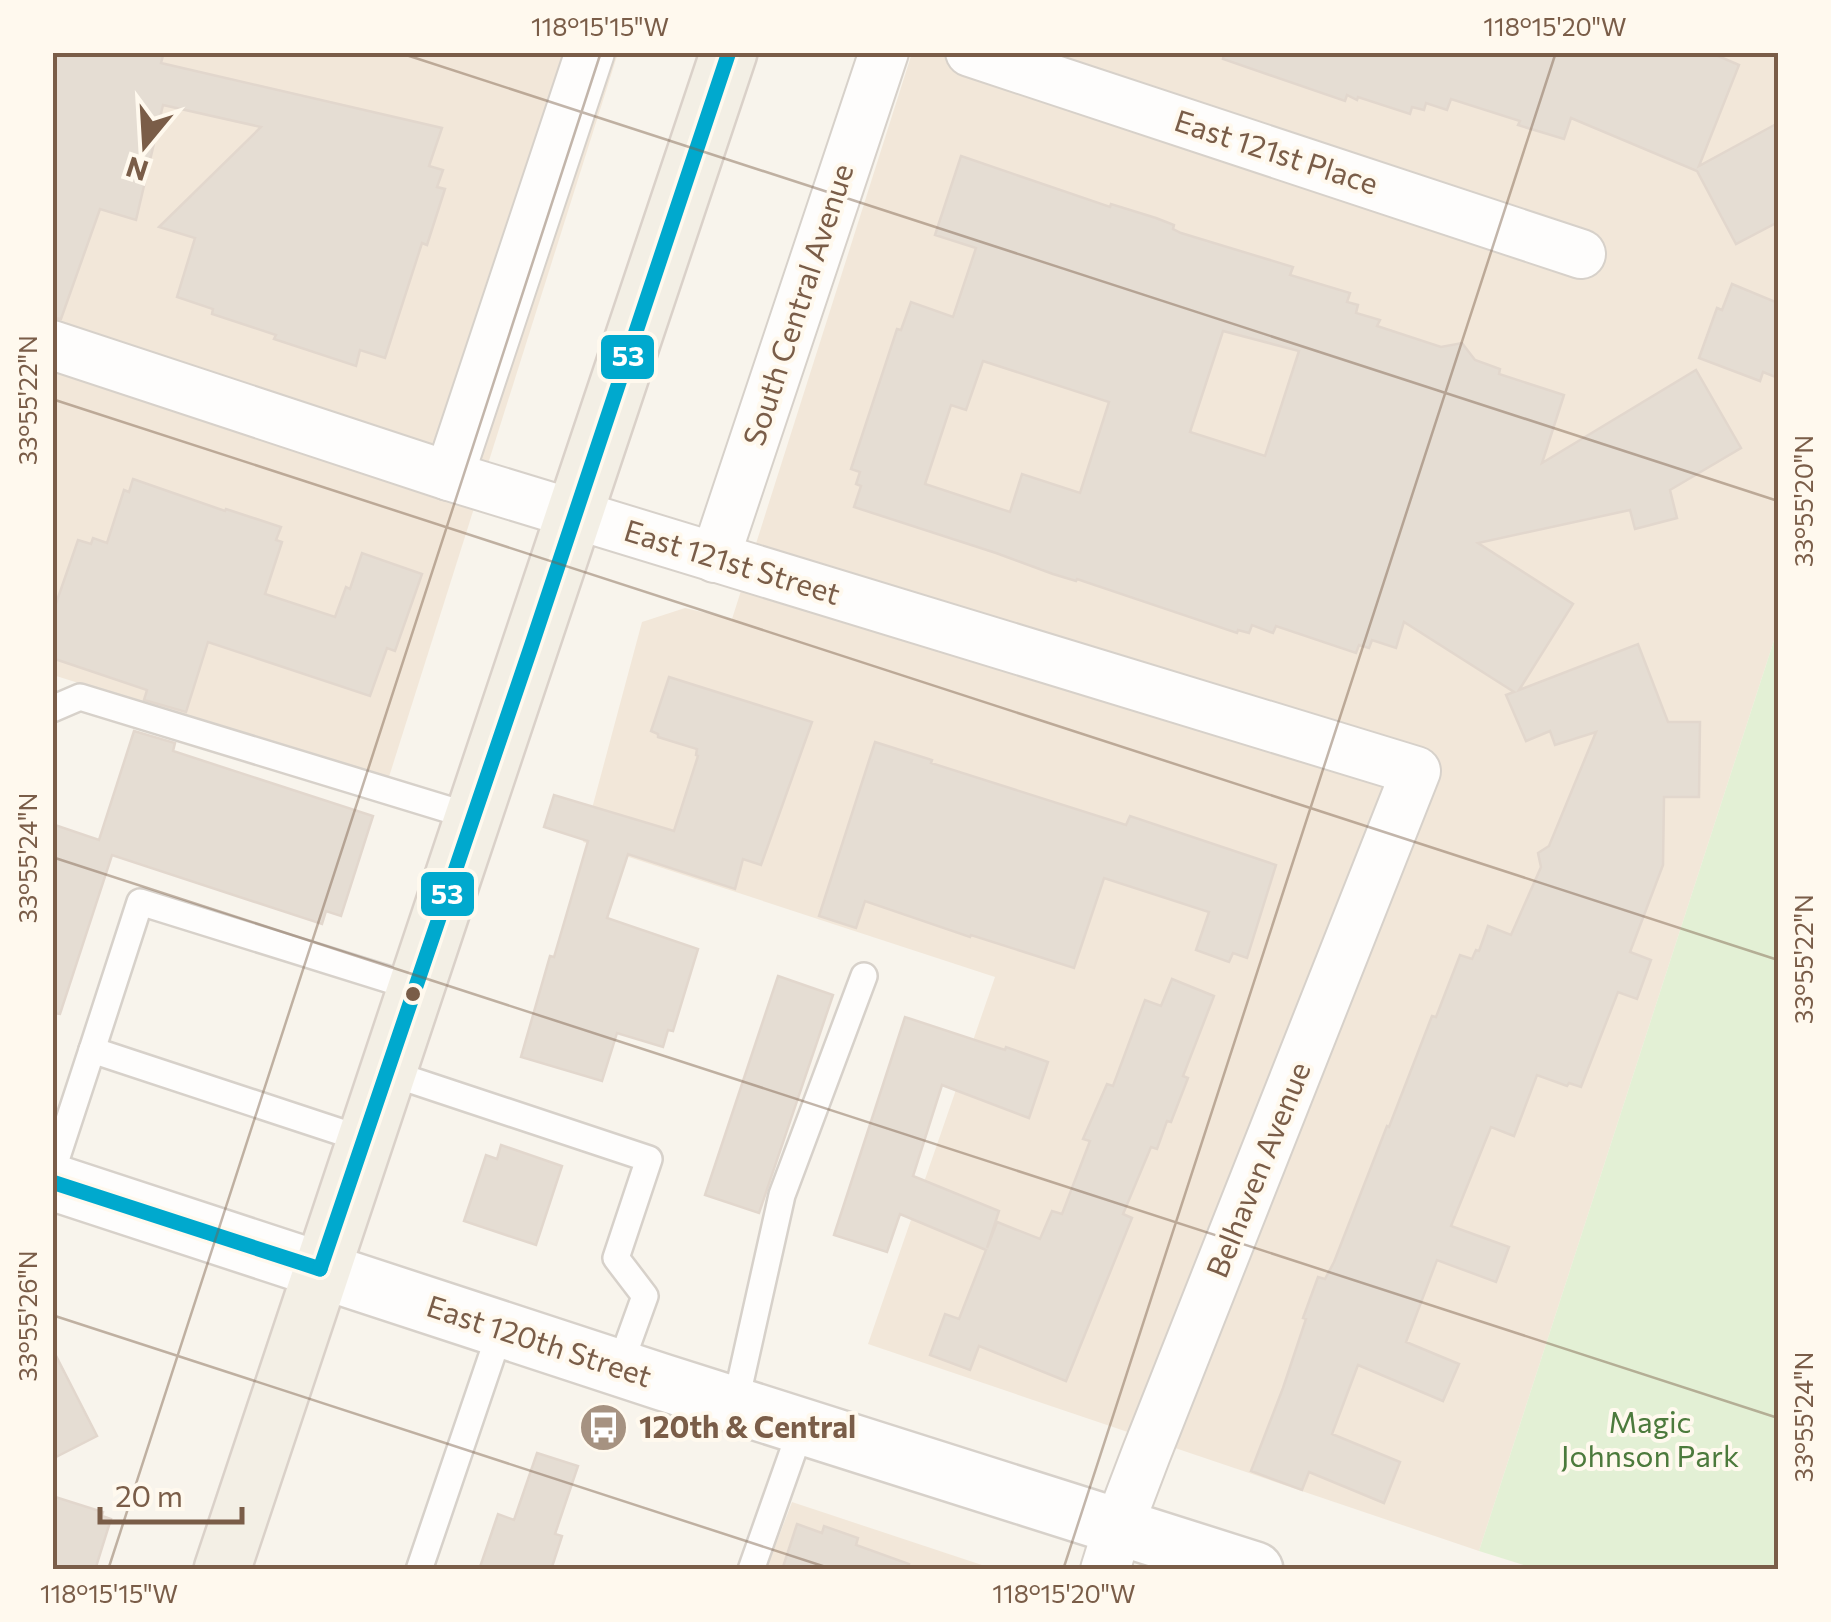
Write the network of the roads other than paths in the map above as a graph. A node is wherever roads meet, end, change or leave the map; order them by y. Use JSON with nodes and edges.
{"nodes":[{"id":1,"x":590,"y":52,"type":"edge"},
{"id":2,"x":729,"y":52,"type":"edge"},
{"id":3,"x":884,"y":52,"type":"edge"},
{"id":4,"x":970,"y":52,"type":"edge"},
{"id":5,"x":1581,"y":254,"type":"dead end"},
{"id":6,"x":52,"y":345,"type":"edge"},
{"id":7,"x":449,"y":476,"type":"junction"},
{"id":8,"x":576,"y":515,"type":"junction"},
{"id":9,"x":715,"y":558,"type":"junction"},
{"id":10,"x":52,"y":710,"type":"edge"},
{"id":11,"x":1416,"y":771,"type":"joint"},
{"id":12,"x":473,"y":817,"type":"junction"},
{"id":13,"x":864,"y":976,"type":"dead end"},
{"id":14,"x":416,"y":988,"type":"junction"},
{"id":15,"x":92,"y":1050,"type":"junction"},
{"id":16,"x":387,"y":1072,"type":"junction"},
{"id":17,"x":365,"y":1140,"type":"junction"},
{"id":18,"x":52,"y":1172,"type":"edge"},
{"id":19,"x":52,"y":1182,"type":"edge"},
{"id":20,"x":320,"y":1270,"type":"junction"},
{"id":21,"x":501,"y":1329,"type":"junction"},
{"id":22,"x":619,"y":1368,"type":"junction"},
{"id":23,"x":735,"y":1405,"type":"junction"},
{"id":24,"x":802,"y":1426,"type":"junction"},
{"id":25,"x":1112,"y":1547,"type":"edge"},
{"id":26,"x":222,"y":1570,"type":"edge"},
{"id":27,"x":419,"y":1570,"type":"edge"},
{"id":28,"x":751,"y":1570,"type":"edge"},
{"id":29,"x":1255,"y":1570,"type":"edge"}],
"edges":[{"from":1,"to":7,"type":"street"},
{"from":2,"to":8,"type":"main road"},
{"from":3,"to":9,"type":"street","name":"South Central Avenue"},
{"from":4,"to":5,"type":"street","name":"East 121st Place"},
{"from":6,"to":7,"type":"street","name":"East 121st Street"},
{"from":7,"to":8,"type":"street","name":"East 121st Street"},
{"from":8,"to":9,"type":"street","name":"East 121st Street"},
{"from":8,"to":12,"type":"main road"},
{"from":9,"to":11,"type":"street","name":"East 121st Street"},
{"from":10,"to":12,"type":"lane"},
{"from":11,"to":25,"type":"street","name":"Belhaven Avenue"},
{"from":12,"to":14,"type":"main road"},
{"from":13,"to":23,"type":"lane"},
{"from":14,"to":15,"type":"lane"},
{"from":14,"to":16,"type":"main road"},
{"from":15,"to":17,"type":"lane"},
{"from":15,"to":18,"type":"lane"},
{"from":16,"to":17,"type":"main road"},
{"from":16,"to":22,"type":"lane"},
{"from":17,"to":20,"type":"main road"},
{"from":19,"to":20,"type":"street","name":"East 120th Street"},
{"from":20,"to":21,"type":"street","name":"East 120th Street"},
{"from":20,"to":26,"type":"main road"},
{"from":21,"to":22,"type":"street","name":"East 120th Street"},
{"from":21,"to":27,"type":"lane"},
{"from":22,"to":23,"type":"street","name":"East 120th Street"},
{"from":23,"to":24,"type":"street","name":"East 120th Street"},
{"from":24,"to":25,"type":"street","name":"East 120th Street"},
{"from":24,"to":28,"type":"lane"},
{"from":25,"to":29,"type":"street","name":"East 120th Street"}]}
